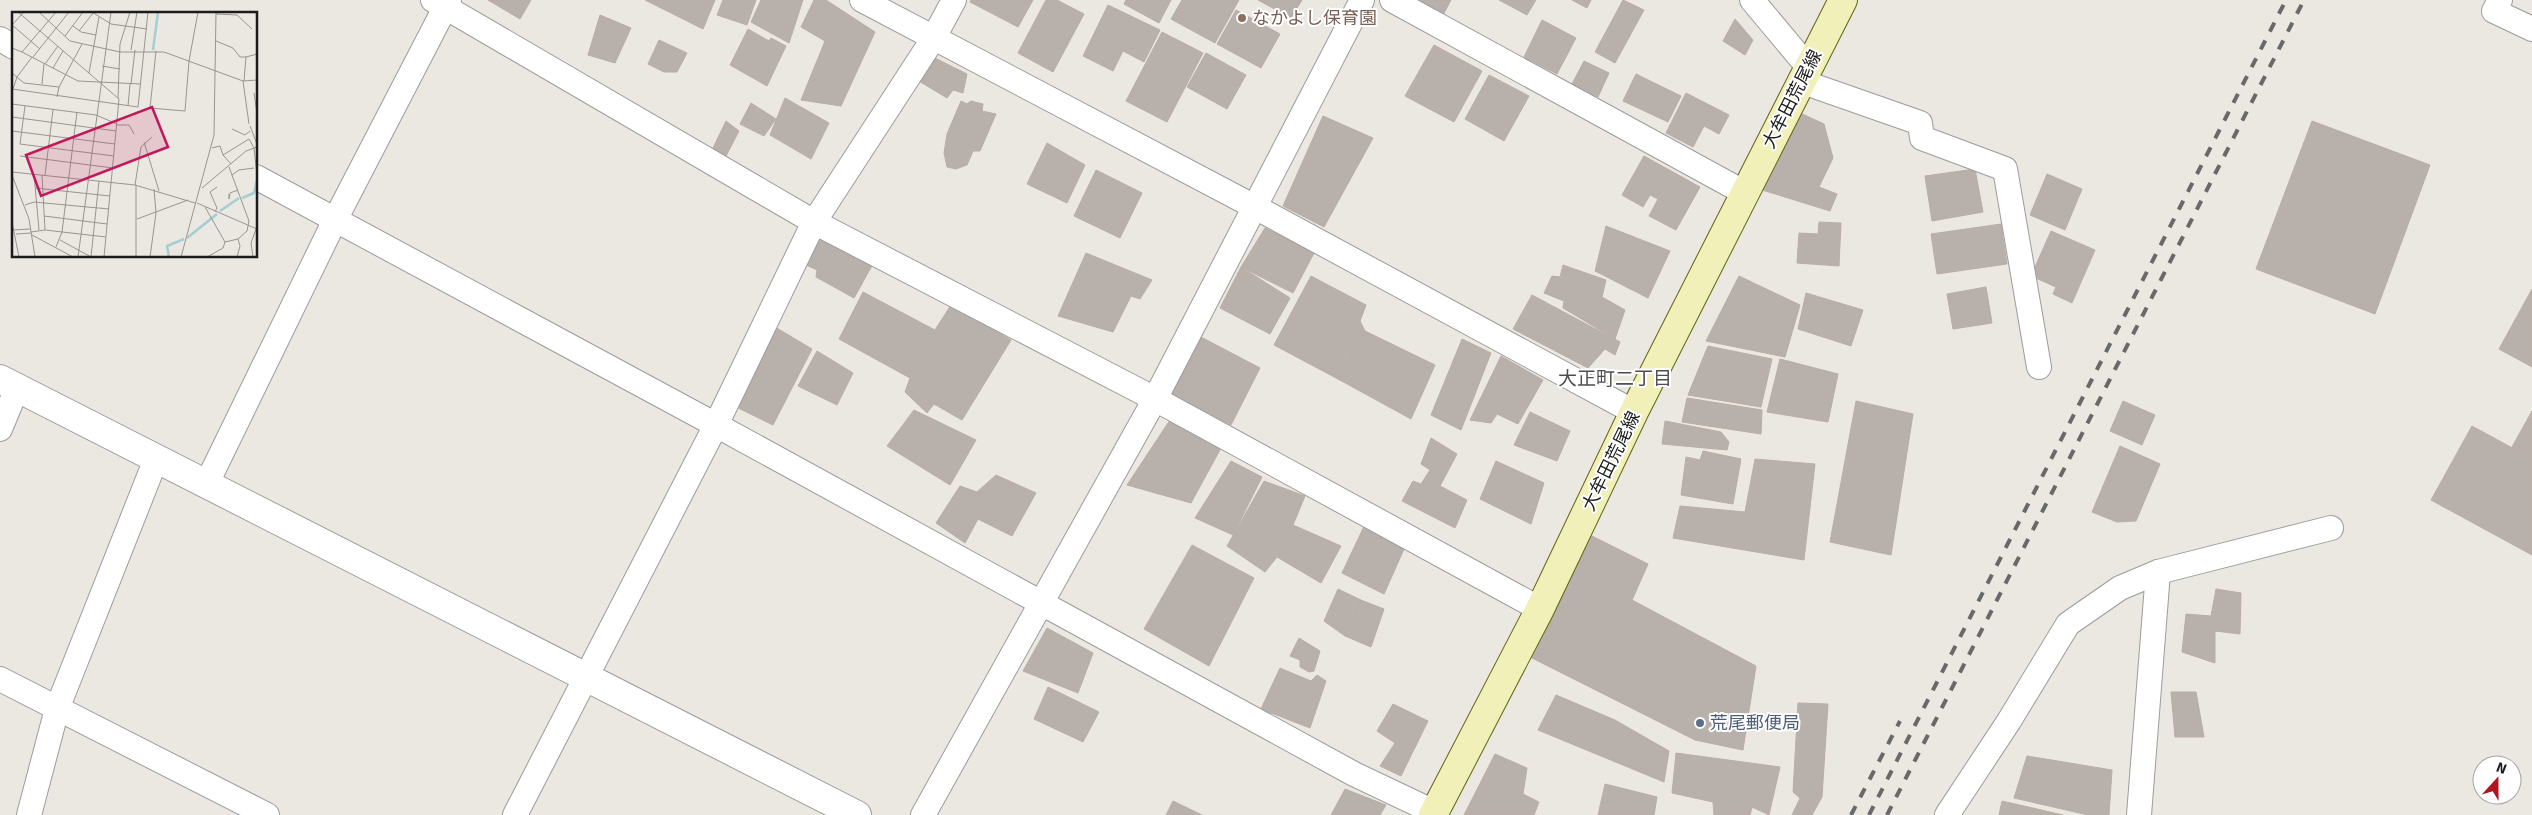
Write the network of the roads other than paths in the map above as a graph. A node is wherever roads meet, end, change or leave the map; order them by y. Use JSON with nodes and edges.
{"nodes":[{"id":1,"x":862,"y":0,"type":"edge"},
{"id":2,"x":954,"y":0,"type":"edge"},
{"id":3,"x":1362,"y":0,"type":"edge"},
{"id":4,"x":1392,"y":0,"type":"edge"},
{"id":5,"x":1752,"y":0,"type":"edge"},
{"id":6,"x":1843,"y":0,"type":"edge"},
{"id":7,"x":2500,"y":0,"type":"edge"},
{"id":8,"x":442,"y":2,"type":"edge"},
{"id":9,"x":2532,"y":29,"type":"edge"},
{"id":10,"x":0,"y":39,"type":"edge"},
{"id":11,"x":933,"y":39,"type":"junction"},
{"id":12,"x":12,"y":45,"type":"edge"},
{"id":13,"x":1804,"y":74,"type":"junction"},
{"id":14,"x":258,"y":179,"type":"edge"},
{"id":15,"x":1745,"y":193,"type":"junction"},
{"id":16,"x":1255,"y":207,"type":"junction"},
{"id":17,"x":335,"y":220,"type":"junction"},
{"id":18,"x":814,"y":222,"type":"junction"},
{"id":19,"x":2039,"y":367,"type":"dead end"},
{"id":20,"x":9,"y":384,"type":"edge"},
{"id":21,"x":1155,"y":400,"type":"junction"},
{"id":22,"x":1634,"y":412,"type":"junction"},
{"id":23,"x":716,"y":425,"type":"junction"},
{"id":24,"x":0,"y":429,"type":"edge"},
{"id":25,"x":156,"y":459,"type":"junction"},
{"id":26,"x":206,"y":485,"type":"junction"},
{"id":27,"x":2331,"y":528,"type":"dead end"},
{"id":28,"x":2158,"y":572,"type":"junction"},
{"id":29,"x":1040,"y":603,"type":"junction"},
{"id":30,"x":1540,"y":609,"type":"junction"},
{"id":31,"x":585,"y":678,"type":"junction"},
{"id":32,"x":0,"y":679,"type":"edge"},
{"id":33,"x":57,"y":709,"type":"junction"},
{"id":34,"x":1434,"y":814,"type":"edge"},
{"id":35,"x":29,"y":815,"type":"edge"},
{"id":36,"x":267,"y":815,"type":"edge"},
{"id":37,"x":515,"y":815,"type":"edge"},
{"id":38,"x":857,"y":815,"type":"edge"},
{"id":39,"x":923,"y":815,"type":"edge"},
{"id":40,"x":1947,"y":815,"type":"edge"},
{"id":41,"x":2139,"y":815,"type":"edge"}],
"edges":[{"from":1,"to":11,"type":"street"},
{"from":2,"to":11,"type":"street"},
{"from":3,"to":16,"type":"street"},
{"from":4,"to":15,"type":"street"},
{"from":5,"to":13,"type":"street"},
{"from":6,"to":13,"type":"main road","name":"大牟田荒尾線"},
{"from":7,"to":9,"type":"street"},
{"from":8,"to":17,"type":"street"},
{"from":8,"to":18,"type":"street"},
{"from":10,"to":12,"type":"street"},
{"from":11,"to":16,"type":"street"},
{"from":11,"to":18,"type":"street"},
{"from":13,"to":15,"type":"main road","name":"大牟田荒尾線"},
{"from":13,"to":19,"type":"street"},
{"from":14,"to":17,"type":"street"},
{"from":15,"to":22,"type":"main road","name":"大牟田荒尾線"},
{"from":16,"to":21,"type":"street"},
{"from":16,"to":22,"type":"street"},
{"from":17,"to":23,"type":"street"},
{"from":17,"to":26,"type":"street"},
{"from":18,"to":21,"type":"street"},
{"from":18,"to":23,"type":"street"},
{"from":20,"to":24,"type":"street"},
{"from":20,"to":25,"type":"street"},
{"from":21,"to":29,"type":"street"},
{"from":21,"to":30,"type":"street"},
{"from":22,"to":30,"type":"main road","name":"大牟田荒尾線"},
{"from":23,"to":29,"type":"street"},
{"from":23,"to":31,"type":"street"},
{"from":25,"to":26,"type":"street"},
{"from":25,"to":33,"type":"street"},
{"from":26,"to":31,"type":"street"},
{"from":27,"to":28,"type":"street"},
{"from":28,"to":40,"type":"street"},
{"from":28,"to":41,"type":"street"},
{"from":29,"to":34,"type":"street"},
{"from":29,"to":39,"type":"street"},
{"from":30,"to":34,"type":"main road","name":"大牟田荒尾線"},
{"from":31,"to":37,"type":"street"},
{"from":31,"to":38,"type":"street"},
{"from":32,"to":33,"type":"street"},
{"from":33,"to":35,"type":"street"},
{"from":33,"to":36,"type":"street"}]}
